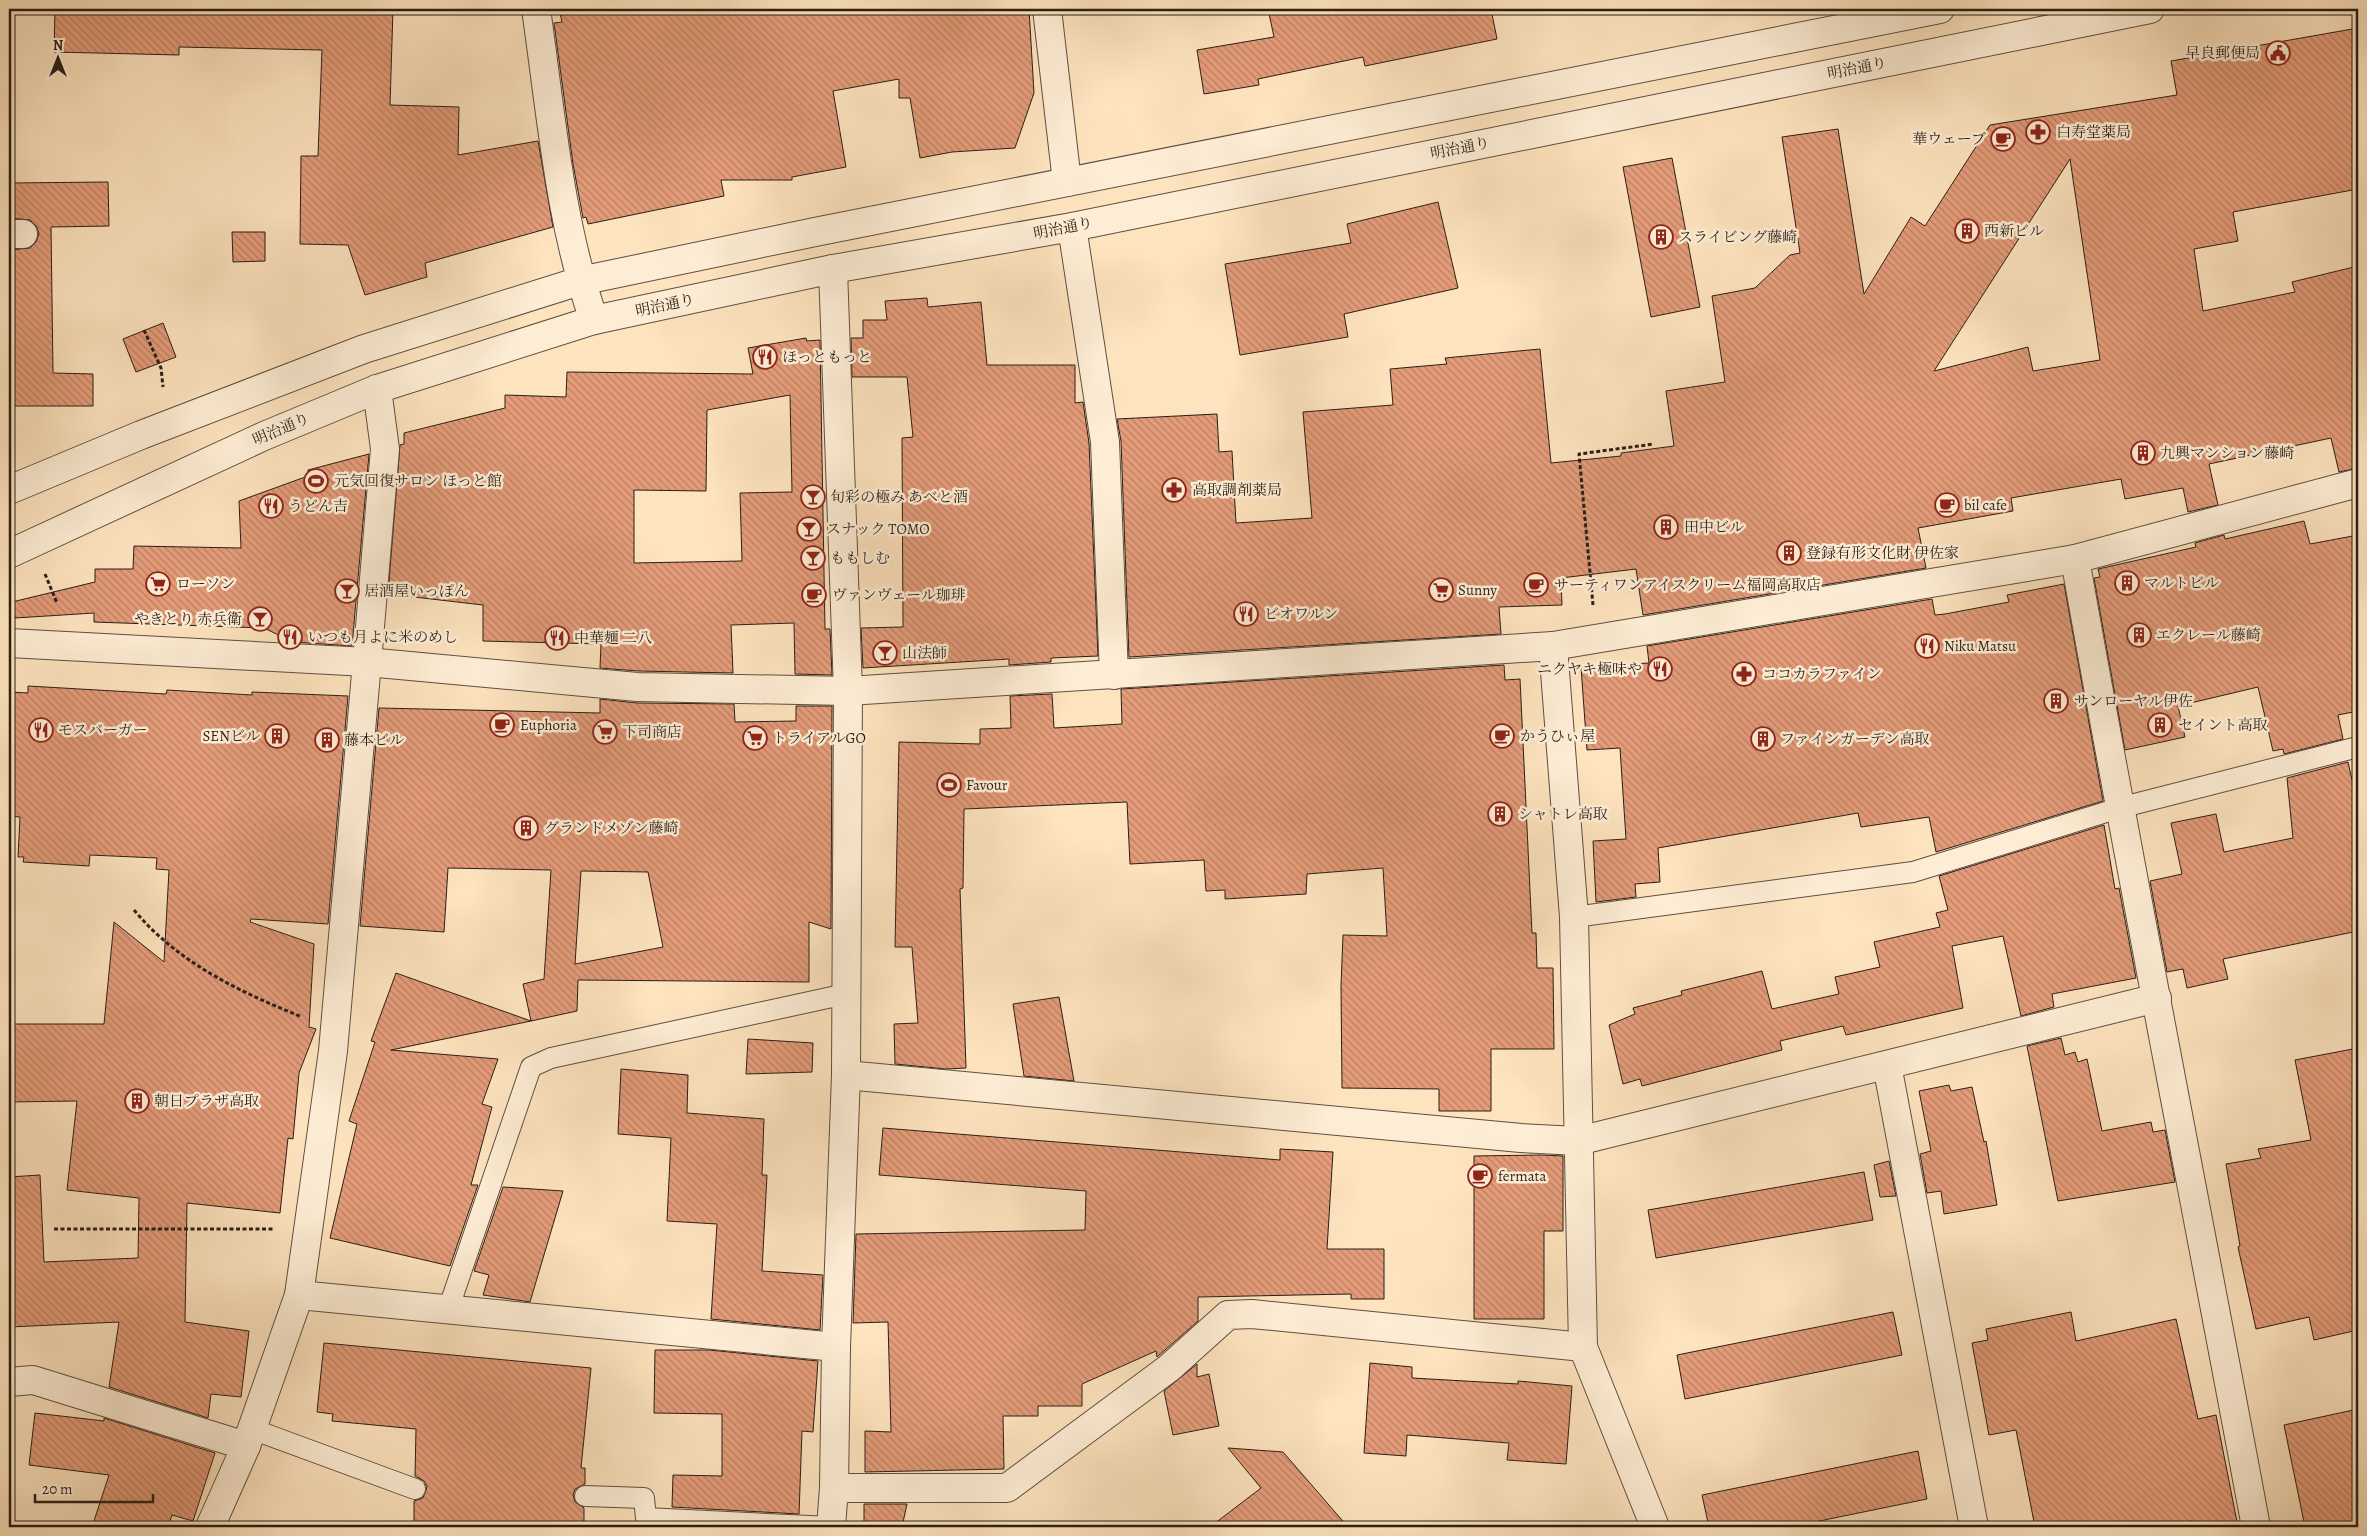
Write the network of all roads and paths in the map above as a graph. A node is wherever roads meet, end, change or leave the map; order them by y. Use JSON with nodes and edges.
{"nodes":[{"id":1,"x":536,"y":9,"type":"edge"},
{"id":2,"x":1047,"y":9,"type":"edge"},
{"id":3,"x":1940,"y":9,"type":"edge"},
{"id":4,"x":2150,"y":9,"type":"edge"},
{"id":5,"x":1067,"y":182,"type":"junction"},
{"id":6,"x":1072,"y":227,"type":"junction"},
{"id":7,"x":833,"y":269,"type":"junction"},
{"id":8,"x":580,"y":281,"type":"junction"},
{"id":9,"x":594,"y":320,"type":"junction"},
{"id":10,"x":144,"y":330,"type":"dead end"},
{"id":11,"x":163,"y":387,"type":"dead end"},
{"id":12,"x":377,"y":389,"type":"junction"},
{"id":13,"x":1654,"y":444,"type":"dead end"},
{"id":14,"x":2358,"y":483,"type":"edge"},
{"id":15,"x":9,"y":490,"type":"edge"},
{"id":16,"x":9,"y":554,"type":"edge"},
{"id":17,"x":2075,"y":559,"type":"junction"},
{"id":18,"x":44,"y":572,"type":"dead end"},
{"id":19,"x":57,"y":603,"type":"dead end"},
{"id":20,"x":1596,"y":639,"type":"junction"},
{"id":21,"x":9,"y":643,"type":"edge"},
{"id":22,"x":1553,"y":646,"type":"junction"},
{"id":23,"x":367,"y":662,"type":"junction"},
{"id":24,"x":1114,"y":675,"type":"junction"},
{"id":25,"x":848,"y":691,"type":"junction"},
{"id":26,"x":2358,"y":748,"type":"edge"},
{"id":27,"x":2119,"y":808,"type":"junction"},
{"id":28,"x":134,"y":910,"type":"dead end"},
{"id":29,"x":1574,"y":917,"type":"junction"},
{"id":30,"x":846,"y":994,"type":"junction"},
{"id":31,"x":2157,"y":998,"type":"junction"},
{"id":32,"x":335,"y":1030,"type":"junction"},
{"id":33,"x":1887,"y":1066,"type":"junction"},
{"id":34,"x":846,"y":1075,"type":"junction"},
{"id":35,"x":1578,"y":1141,"type":"junction"},
{"id":36,"x":308,"y":1228,"type":"junction"},
{"id":37,"x":54,"y":1229,"type":"dead end"},
{"id":38,"x":299,"y":1295,"type":"junction"},
{"id":39,"x":448,"y":1310,"type":"junction"},
{"id":40,"x":836,"y":1347,"type":"junction"},
{"id":41,"x":1583,"y":1347,"type":"junction"},
{"id":42,"x":9,"y":1382,"type":"edge"},
{"id":43,"x":249,"y":1437,"type":"junction"},
{"id":44,"x":834,"y":1488,"type":"junction"},
{"id":45,"x":415,"y":1489,"type":"dead end"},
{"id":46,"x":585,"y":1496,"type":"dead end"},
{"id":47,"x":210,"y":1527,"type":"edge"},
{"id":48,"x":831,"y":1527,"type":"edge"},
{"id":49,"x":1655,"y":1527,"type":"edge"},
{"id":50,"x":1974,"y":1527,"type":"edge"},
{"id":51,"x":2256,"y":1527,"type":"edge"}],
"edges":[{"from":1,"to":8,"type":"street"},
{"from":2,"to":5,"type":"street"},
{"from":3,"to":5,"type":"street"},
{"from":4,"to":6,"type":"street","name":"明治通り"},
{"from":5,"to":8,"type":"street"},
{"from":6,"to":7,"type":"street","name":"明治通り"},
{"from":6,"to":24,"type":"street"},
{"from":7,"to":9,"type":"street","name":"明治通り"},
{"from":7,"to":25,"type":"street"},
{"from":8,"to":9,"type":"street"},
{"from":8,"to":15,"type":"street"},
{"from":9,"to":12,"type":"street","name":"明治通り"},
{"from":10,"to":11,"type":"path"},
{"from":12,"to":16,"type":"street","name":"明治通り"},
{"from":12,"to":23,"type":"street"},
{"from":13,"to":20,"type":"path"},
{"from":14,"to":17,"type":"street"},
{"from":17,"to":20,"type":"street"},
{"from":17,"to":27,"type":"street"},
{"from":18,"to":19,"type":"path"},
{"from":20,"to":22,"type":"street"},
{"from":21,"to":23,"type":"street"},
{"from":22,"to":24,"type":"street"},
{"from":22,"to":29,"type":"street"},
{"from":23,"to":25,"type":"street"},
{"from":23,"to":32,"type":"street"},
{"from":24,"to":25,"type":"street"},
{"from":25,"to":30,"type":"street"},
{"from":26,"to":27,"type":"lane"},
{"from":27,"to":29,"type":"lane"},
{"from":27,"to":31,"type":"street"},
{"from":28,"to":32,"type":"path"},
{"from":29,"to":35,"type":"street"},
{"from":30,"to":34,"type":"street"},
{"from":30,"to":39,"type":"lane"},
{"from":31,"to":33,"type":"street"},
{"from":31,"to":51,"type":"street"},
{"from":32,"to":36,"type":"street"},
{"from":33,"to":35,"type":"street"},
{"from":33,"to":50,"type":"street"},
{"from":34,"to":35,"type":"street"},
{"from":34,"to":40,"type":"street"},
{"from":35,"to":41,"type":"street"},
{"from":36,"to":37,"type":"path"},
{"from":36,"to":38,"type":"street"},
{"from":38,"to":39,"type":"street"},
{"from":38,"to":43,"type":"street"},
{"from":39,"to":40,"type":"street"},
{"from":40,"to":44,"type":"street"},
{"from":41,"to":44,"type":"street"},
{"from":41,"to":49,"type":"street"},
{"from":42,"to":43,"type":"street"},
{"from":43,"to":45,"type":"lane"},
{"from":43,"to":47,"type":"street"},
{"from":44,"to":48,"type":"street"},
{"from":46,"to":48,"type":"lane"}]}
